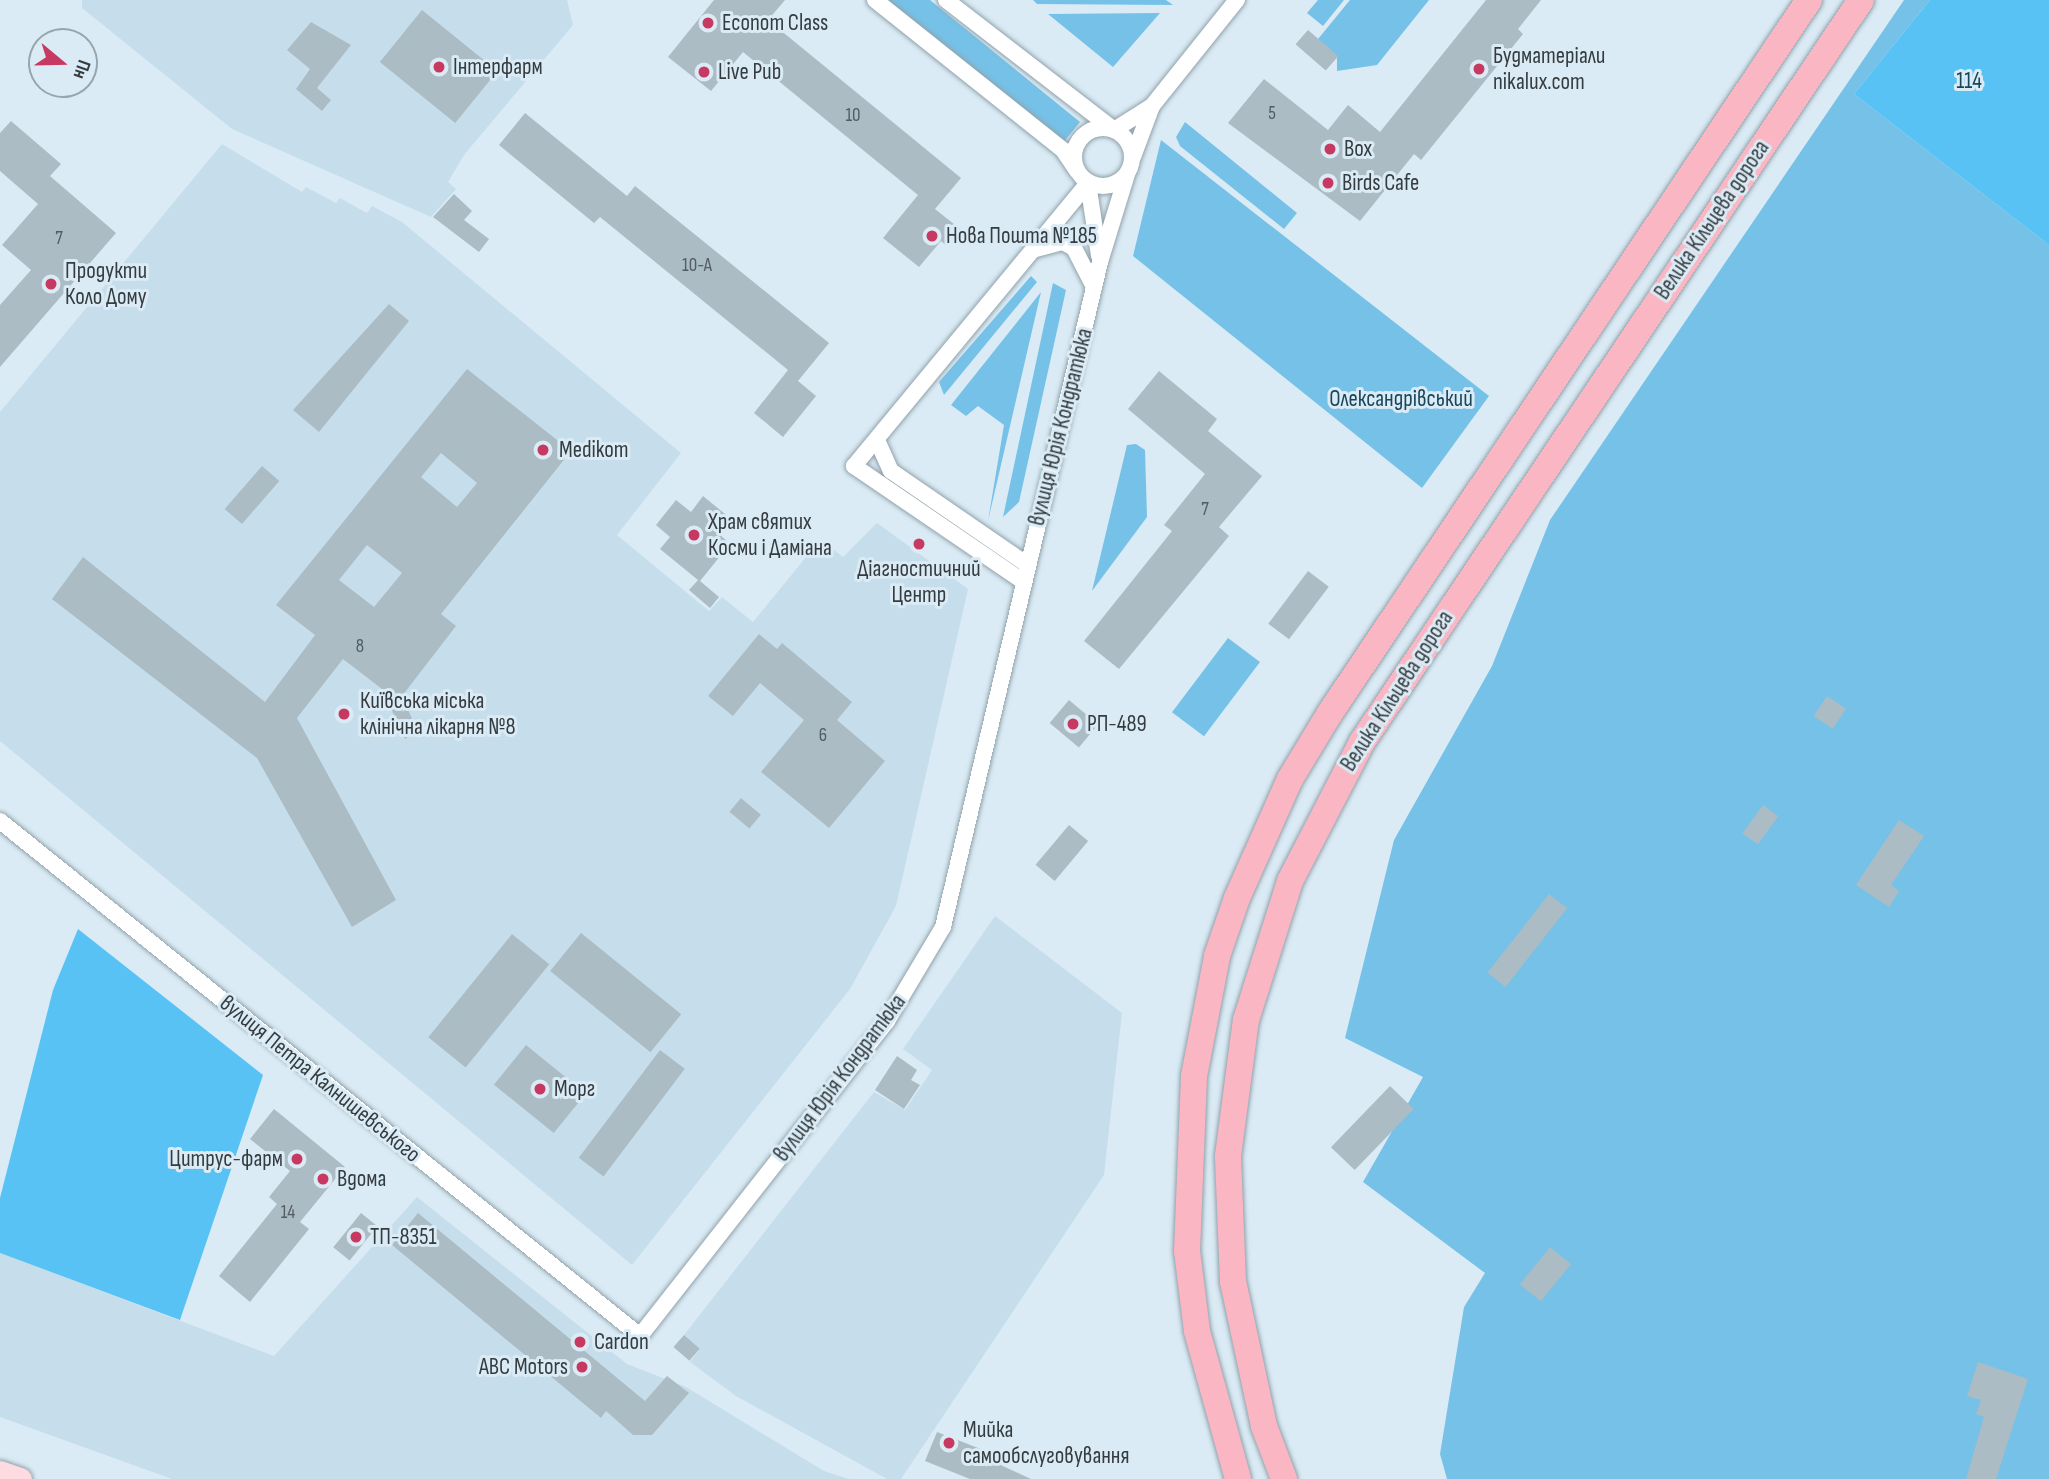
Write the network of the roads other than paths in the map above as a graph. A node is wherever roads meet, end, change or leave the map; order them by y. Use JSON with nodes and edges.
{"nodes":[{"id":1,"x":876,"y":0,"type":"edge"},
{"id":2,"x":946,"y":0,"type":"edge"},
{"id":3,"x":1237,"y":0,"type":"edge"},
{"id":4,"x":1809,"y":0,"type":"edge"},
{"id":5,"x":1861,"y":0,"type":"edge"},
{"id":6,"x":1152,"y":106,"type":"junction"},
{"id":7,"x":1114,"y":130,"type":"junction"},
{"id":8,"x":1133,"y":158,"type":"junction"},
{"id":9,"x":1127,"y":174,"type":"junction"},
{"id":10,"x":1082,"y":177,"type":"junction"},
{"id":11,"x":1033,"y":250,"type":"junction"},
{"id":12,"x":1100,"y":262,"type":"junction"},
{"id":13,"x":1095,"y":289,"type":"junction"},
{"id":14,"x":877,"y":440,"type":"junction"},
{"id":15,"x":1028,"y":565,"type":"junction"},
{"id":16,"x":1024,"y":582,"type":"junction"},
{"id":17,"x":0,"y":821,"type":"edge"},
{"id":18,"x":640,"y":1336,"type":"joint"},
{"id":19,"x":0,"y":1472,"type":"edge"},
{"id":20,"x":20,"y":1479,"type":"edge"},
{"id":21,"x":1238,"y":1479,"type":"edge"},
{"id":22,"x":1284,"y":1479,"type":"edge"}],
"edges":[{"from":1,"to":10,"type":"street"},
{"from":2,"to":7,"type":"street"},
{"from":3,"to":6,"type":"street"},
{"from":4,"to":21,"type":"main road","name":"Велика Кільцева дорога"},
{"from":5,"to":22,"type":"main road","name":"Велика Кільцева дорога"},
{"from":6,"to":7,"type":"street"},
{"from":6,"to":8,"type":"street"},
{"from":7,"to":8,"type":"street"},
{"from":7,"to":10,"type":"street"},
{"from":8,"to":9,"type":"street"},
{"from":9,"to":10,"type":"street"},
{"from":9,"to":12,"type":"street","name":"вулиця Юрія Кондратюка"},
{"from":10,"to":11,"type":"street"},
{"from":10,"to":12,"type":"street","name":"вулиця Юрія Кондратюка"},
{"from":11,"to":13,"type":"street"},
{"from":11,"to":14,"type":"street"},
{"from":12,"to":13,"type":"street","name":"вулиця Юрія Кондратюка"},
{"from":13,"to":15,"type":"street","name":"вулиця Юрія Кондратюка"},
{"from":14,"to":15,"type":"street","name":"вулиця Юрія Кондратюка"},
{"from":14,"to":16,"type":"street"},
{"from":15,"to":16,"type":"street","name":"вулиця Юрія Кондратюка"},
{"from":16,"to":18,"type":"street","name":"вулиця Юрія Кондратюка"},
{"from":17,"to":18,"type":"street","name":"вулиця Петра Калнишевського"},
{"from":19,"to":20,"type":"main road"}]}
